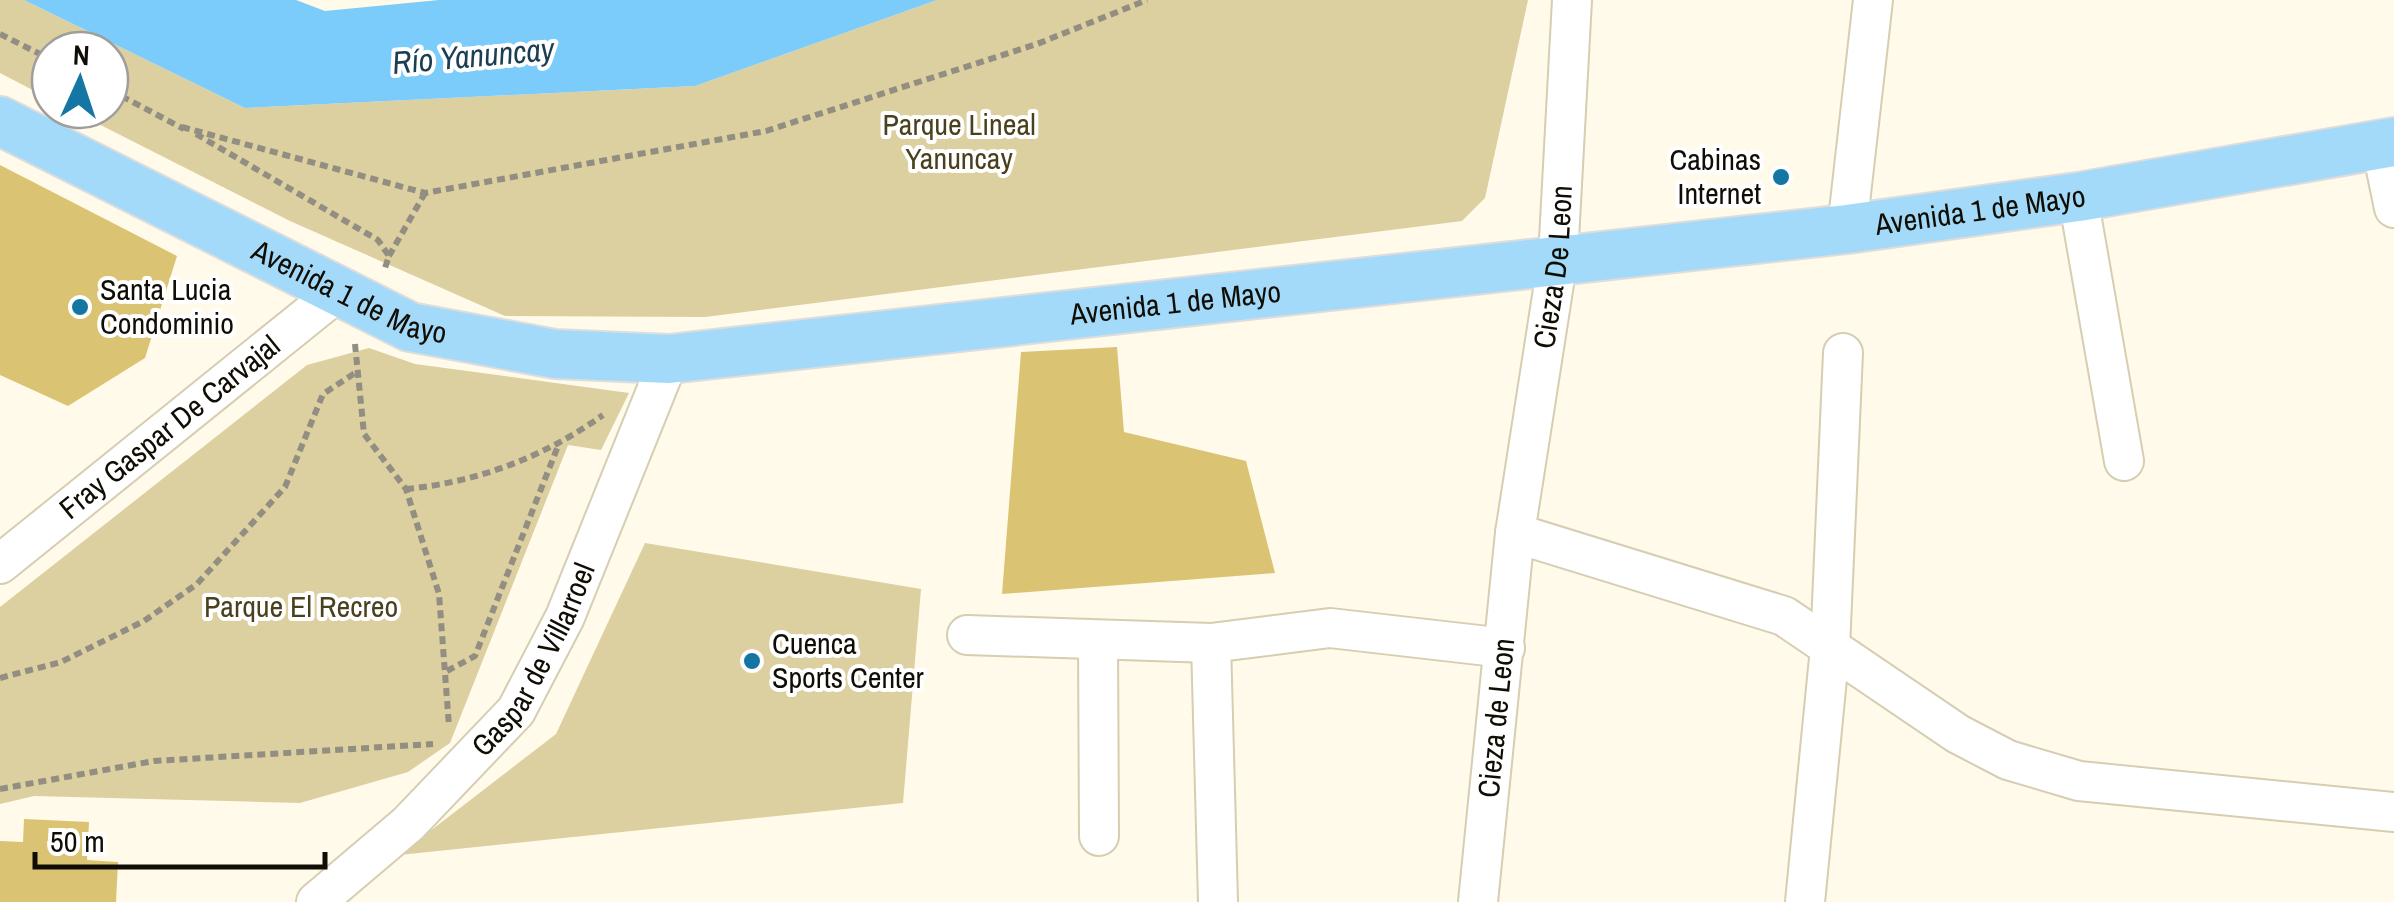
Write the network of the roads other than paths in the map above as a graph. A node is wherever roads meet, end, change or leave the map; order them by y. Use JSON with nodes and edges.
{"nodes":[{"id":1,"x":1572,"y":0,"type":"edge"},
{"id":2,"x":1873,"y":0,"type":"edge"},
{"id":3,"x":0,"y":121,"type":"edge"},
{"id":4,"x":2388,"y":144,"type":"edge"},
{"id":5,"x":2078,"y":197,"type":"junction"},
{"id":6,"x":2394,"y":208,"type":"edge"},
{"id":7,"x":1846,"y":229,"type":"junction"},
{"id":8,"x":1558,"y":258,"type":"junction"},
{"id":9,"x":354,"y":315,"type":"junction"},
{"id":10,"x":1842,"y":353,"type":"dead end"},
{"id":11,"x":669,"y":359,"type":"junction"},
{"id":12,"x":2124,"y":461,"type":"dead end"},
{"id":13,"x":1516,"y":532,"type":"junction"},
{"id":14,"x":0,"y":564,"type":"edge"},
{"id":15,"x":966,"y":635,"type":"dead end"},
{"id":16,"x":1098,"y":641,"type":"junction"},
{"id":17,"x":1211,"y":643,"type":"junction"},
{"id":18,"x":1505,"y":648,"type":"junction"},
{"id":19,"x":1830,"y":648,"type":"junction"},
{"id":20,"x":2394,"y":812,"type":"edge"},
{"id":21,"x":1100,"y":836,"type":"dead end"},
{"id":22,"x":316,"y":902,"type":"edge"},
{"id":23,"x":1218,"y":902,"type":"edge"},
{"id":24,"x":1478,"y":902,"type":"edge"},
{"id":25,"x":1805,"y":902,"type":"edge"}],
"edges":[{"from":1,"to":8,"type":"street","name":"Cieza De Leon"},
{"from":2,"to":7,"type":"street"},
{"from":3,"to":9,"type":"main road","name":"Avenida 1 de Mayo"},
{"from":4,"to":5,"type":"main road","name":"Avenida 1 de Mayo"},
{"from":4,"to":6,"type":"street"},
{"from":5,"to":7,"type":"main road","name":"Avenida 1 de Mayo"},
{"from":5,"to":12,"type":"street"},
{"from":7,"to":8,"type":"main road","name":"Avenida 1 de Mayo"},
{"from":8,"to":11,"type":"main road","name":"Avenida 1 de Mayo"},
{"from":8,"to":13,"type":"street","name":"Cieza De Leon"},
{"from":9,"to":11,"type":"main road","name":"Avenida 1 de Mayo"},
{"from":9,"to":14,"type":"street","name":"Fray Gaspar De Carvajal"},
{"from":10,"to":19,"type":"street"},
{"from":11,"to":22,"type":"street","name":"Gaspar de Villarroel"},
{"from":13,"to":18,"type":"street","name":"Cieza de Leon"},
{"from":13,"to":19,"type":"street"},
{"from":15,"to":16,"type":"street"},
{"from":16,"to":17,"type":"street"},
{"from":16,"to":21,"type":"street"},
{"from":17,"to":18,"type":"street"},
{"from":17,"to":23,"type":"street"},
{"from":18,"to":24,"type":"street","name":"Cieza de Leon"},
{"from":19,"to":20,"type":"street"},
{"from":19,"to":25,"type":"street"}]}
